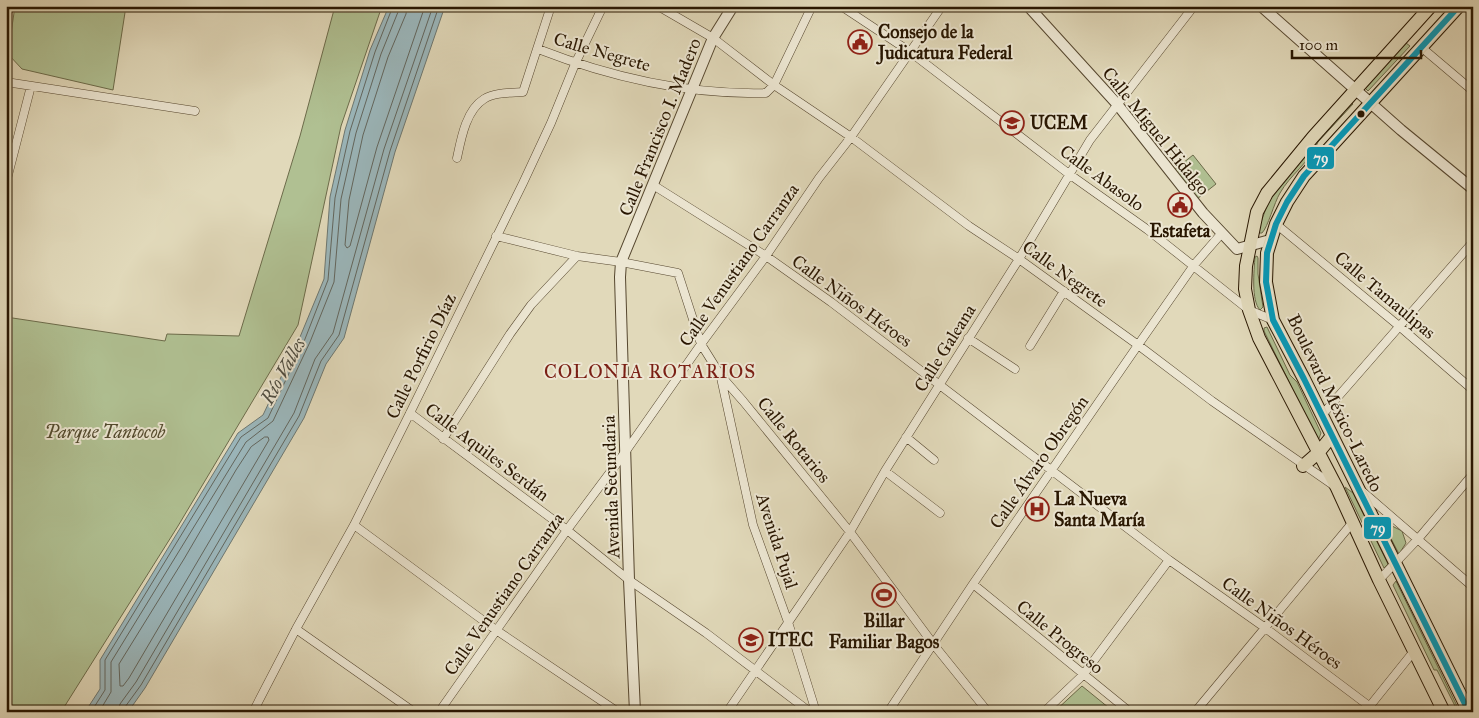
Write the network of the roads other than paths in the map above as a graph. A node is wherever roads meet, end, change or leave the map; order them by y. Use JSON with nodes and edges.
{"nodes":[{"id":1,"x":552,"y":6,"type":"edge"},
{"id":2,"x":603,"y":6,"type":"edge"},
{"id":3,"x":658,"y":6,"type":"edge"},
{"id":4,"x":733,"y":6,"type":"edge"},
{"id":5,"x":812,"y":6,"type":"edge"},
{"id":6,"x":841,"y":6,"type":"edge"},
{"id":7,"x":942,"y":6,"type":"edge"},
{"id":8,"x":1028,"y":6,"type":"edge"},
{"id":9,"x":1194,"y":6,"type":"edge"},
{"id":10,"x":1261,"y":6,"type":"edge"},
{"id":11,"x":1431,"y":6,"type":"edge"},
{"id":12,"x":1459,"y":6,"type":"edge"},
{"id":13,"x":714,"y":38,"type":"junction"},
{"id":14,"x":1421,"y":47,"type":"junction"},
{"id":15,"x":538,"y":49,"type":"junction"},
{"id":16,"x":909,"y":51,"type":"junction"},
{"id":17,"x":575,"y":64,"type":"junction"},
{"id":18,"x":6,"y":82,"type":"edge"},
{"id":19,"x":774,"y":85,"type":"junction"},
{"id":20,"x":31,"y":86,"type":"junction"},
{"id":21,"x":693,"y":90,"type":"junction"},
{"id":22,"x":1356,"y":90,"type":"junction"},
{"id":23,"x":1473,"y":90,"type":"edge"},
{"id":24,"x":1370,"y":103,"type":"junction"},
{"id":25,"x":1117,"y":104,"type":"junction"},
{"id":26,"x":195,"y":111,"type":"dead end"},
{"id":27,"x":851,"y":138,"type":"junction"},
{"id":28,"x":457,"y":158,"type":"dead end"},
{"id":29,"x":1069,"y":174,"type":"junction"},
{"id":30,"x":6,"y":183,"type":"edge"},
{"id":31,"x":653,"y":185,"type":"junction"},
{"id":32,"x":1473,"y":189,"type":"edge"},
{"id":33,"x":1276,"y":224,"type":"junction"},
{"id":34,"x":1221,"y":234,"type":"junction"},
{"id":35,"x":496,"y":236,"type":"junction"},
{"id":36,"x":1270,"y":240,"type":"junction"},
{"id":37,"x":1473,"y":242,"type":"edge"},
{"id":38,"x":1249,"y":247,"type":"junction"},
{"id":39,"x":577,"y":256,"type":"junction"},
{"id":40,"x":766,"y":256,"type":"junction"},
{"id":41,"x":1019,"y":259,"type":"junction"},
{"id":42,"x":621,"y":262,"type":"junction"},
{"id":43,"x":1194,"y":265,"type":"junction"},
{"id":44,"x":1064,"y":291,"type":"junction"},
{"id":45,"x":1249,"y":310,"type":"junction"},
{"id":46,"x":1273,"y":320,"type":"junction"},
{"id":47,"x":1399,"y":326,"type":"junction"},
{"id":48,"x":968,"y":338,"type":"junction"},
{"id":49,"x":701,"y":344,"type":"junction"},
{"id":50,"x":1138,"y":345,"type":"junction"},
{"id":51,"x":1030,"y":346,"type":"dead end"},
{"id":52,"x":1015,"y":369,"type":"dead end"},
{"id":53,"x":720,"y":376,"type":"junction"},
{"id":54,"x":940,"y":384,"type":"junction"},
{"id":55,"x":1473,"y":390,"type":"edge"},
{"id":56,"x":410,"y":413,"type":"junction"},
{"id":57,"x":1322,"y":415,"type":"junction"},
{"id":58,"x":906,"y":437,"type":"junction"},
{"id":59,"x":1331,"y":437,"type":"junction"},
{"id":60,"x":443,"y":439,"type":"junction"},
{"id":61,"x":626,"y":451,"type":"junction"},
{"id":62,"x":1319,"y":452,"type":"junction"},
{"id":63,"x":934,"y":460,"type":"dead end"},
{"id":64,"x":1304,"y":466,"type":"junction"},
{"id":65,"x":885,"y":470,"type":"junction"},
{"id":66,"x":1052,"y":471,"type":"junction"},
{"id":67,"x":1473,"y":474,"type":"edge"},
{"id":68,"x":1356,"y":486,"type":"junction"},
{"id":69,"x":1337,"y":488,"type":"junction"},
{"id":70,"x":940,"y":513,"type":"dead end"},
{"id":71,"x":1353,"y":522,"type":"junction"},
{"id":72,"x":354,"y":525,"type":"junction"},
{"id":73,"x":567,"y":530,"type":"junction"},
{"id":74,"x":850,"y":532,"type":"junction"},
{"id":75,"x":1418,"y":539,"type":"junction"},
{"id":76,"x":1170,"y":560,"type":"junction"},
{"id":77,"x":1395,"y":562,"type":"junction"},
{"id":78,"x":629,"y":580,"type":"junction"},
{"id":79,"x":1380,"y":580,"type":"junction"},
{"id":80,"x":973,"y":584,"type":"junction"},
{"id":81,"x":1473,"y":587,"type":"edge"},
{"id":82,"x":788,"y":622,"type":"junction"},
{"id":83,"x":1264,"y":627,"type":"junction"},
{"id":84,"x":296,"y":629,"type":"junction"},
{"id":85,"x":496,"y":630,"type":"junction"},
{"id":86,"x":934,"y":645,"type":"junction"},
{"id":87,"x":1414,"y":651,"type":"junction"},
{"id":88,"x":756,"y":670,"type":"junction"},
{"id":89,"x":1083,"y":675,"type":"junction"},
{"id":90,"x":1371,"y":710,"type":"edge"},
{"id":91,"x":253,"y":712,"type":"edge"},
{"id":92,"x":414,"y":712,"type":"edge"},
{"id":93,"x":439,"y":712,"type":"edge"},
{"id":94,"x":618,"y":712,"type":"edge"},
{"id":95,"x":635,"y":712,"type":"edge"},
{"id":96,"x":728,"y":712,"type":"edge"},
{"id":97,"x":810,"y":712,"type":"edge"},
{"id":98,"x":816,"y":712,"type":"edge"},
{"id":99,"x":888,"y":712,"type":"edge"},
{"id":100,"x":988,"y":712,"type":"edge"},
{"id":101,"x":1044,"y":712,"type":"edge"},
{"id":102,"x":1130,"y":712,"type":"edge"},
{"id":103,"x":1195,"y":712,"type":"edge"},
{"id":104,"x":1444,"y":712,"type":"edge"},
{"id":105,"x":1469,"y":712,"type":"edge"}],
"edges":[{"from":1,"to":15,"type":"street"},
{"from":2,"to":17,"type":"street","name":"Calle Porfirio Díaz"},
{"from":3,"to":13,"type":"street","name":"Calle Negrete"},
{"from":4,"to":13,"type":"street","name":"Calle Francisco I. Madero"},
{"from":5,"to":19,"type":"street"},
{"from":6,"to":16,"type":"street","name":"Calle Abasolo"},
{"from":7,"to":16,"type":"street","name":"Calle Venustiano Carranza"},
{"from":8,"to":25,"type":"street","name":"Calle Miguel Hidalgo"},
{"from":9,"to":25,"type":"street","name":"Calle Galeana"},
{"from":10,"to":22,"type":"street"},
{"from":11,"to":22,"type":"main road","name":"Boulevard México-Laredo"},
{"from":12,"to":14,"type":"main road","name":"Boulevard México-Laredo"},
{"from":13,"to":19,"type":"street","name":"Calle Negrete"},
{"from":13,"to":21,"type":"street","name":"Calle Francisco I. Madero"},
{"from":14,"to":23,"type":"street"},
{"from":14,"to":24,"type":"main road","name":"Boulevard México-Laredo"},
{"from":15,"to":17,"type":"street","name":"Calle Negrete"},
{"from":15,"to":28,"type":"street"},
{"from":16,"to":27,"type":"street","name":"Calle Venustiano Carranza"},
{"from":16,"to":29,"type":"street","name":"Calle Abasolo"},
{"from":17,"to":21,"type":"street","name":"Calle Negrete"},
{"from":17,"to":35,"type":"street","name":"Calle Porfirio Díaz"},
{"from":18,"to":20,"type":"street"},
{"from":19,"to":21,"type":"street","name":"Calle Negrete"},
{"from":19,"to":27,"type":"street","name":"Calle Negrete"},
{"from":20,"to":26,"type":"street"},
{"from":20,"to":30,"type":"street"},
{"from":21,"to":31,"type":"street","name":"Calle Francisco I. Madero"},
{"from":22,"to":24,"type":"street"},
{"from":22,"to":38,"type":"main road","name":"Boulevard México-Laredo"},
{"from":24,"to":32,"type":"street"},
{"from":24,"to":33,"type":"main road","name":"Boulevard México-Laredo"},
{"from":25,"to":29,"type":"street","name":"Calle Galeana"},
{"from":25,"to":34,"type":"street","name":"Calle Miguel Hidalgo"},
{"from":27,"to":40,"type":"street","name":"Calle Venustiano Carranza"},
{"from":27,"to":41,"type":"street","name":"Calle Negrete"},
{"from":29,"to":41,"type":"street","name":"Calle Galeana"},
{"from":29,"to":43,"type":"street","name":"Calle Abasolo"},
{"from":31,"to":40,"type":"street","name":"Calle Niños Héroes"},
{"from":31,"to":42,"type":"street","name":"Calle Francisco I. Madero"},
{"from":33,"to":36,"type":"main road","name":"Boulevard México-Laredo"},
{"from":33,"to":47,"type":"street","name":"Calle Tamaulipas"},
{"from":34,"to":38,"type":"street","name":"Calle Miguel Hidalgo"},
{"from":34,"to":43,"type":"street","name":"Calle Álvaro Obregón"},
{"from":35,"to":39,"type":"street","name":"Calle Rotarios"},
{"from":35,"to":56,"type":"street","name":"Calle Porfirio Díaz"},
{"from":36,"to":38,"type":"street"},
{"from":36,"to":46,"type":"main road","name":"Boulevard México-Laredo"},
{"from":37,"to":47,"type":"street"},
{"from":38,"to":45,"type":"main road","name":"Boulevard México-Laredo"},
{"from":39,"to":42,"type":"street","name":"Calle Rotarios"},
{"from":39,"to":60,"type":"street"},
{"from":40,"to":49,"type":"street","name":"Calle Venustiano Carranza"},
{"from":40,"to":54,"type":"street","name":"Calle Niños Héroes"},
{"from":41,"to":44,"type":"street","name":"Calle Negrete"},
{"from":41,"to":48,"type":"street","name":"Calle Galeana"},
{"from":42,"to":49,"type":"street","name":"Calle Rotarios"},
{"from":42,"to":61,"type":"street","name":"Avenida Secundaria"},
{"from":43,"to":45,"type":"street","name":"Calle Abasolo"},
{"from":43,"to":50,"type":"street","name":"Calle Álvaro Obregón"},
{"from":44,"to":50,"type":"street","name":"Calle Negrete"},
{"from":44,"to":51,"type":"street"},
{"from":45,"to":46,"type":"street","name":"Calle Abasolo"},
{"from":45,"to":62,"type":"main road","name":"Boulevard México-Laredo"},
{"from":46,"to":57,"type":"main road","name":"Boulevard México-Laredo"},
{"from":47,"to":55,"type":"street","name":"Calle Tamaulipas"},
{"from":47,"to":57,"type":"street"},
{"from":48,"to":52,"type":"street"},
{"from":48,"to":54,"type":"street","name":"Calle Galeana"},
{"from":49,"to":53,"type":"street","name":"Calle Rotarios"},
{"from":49,"to":61,"type":"street","name":"Calle Venustiano Carranza"},
{"from":50,"to":64,"type":"street","name":"Calle Negrete"},
{"from":50,"to":66,"type":"street","name":"Calle Álvaro Obregón"},
{"from":53,"to":74,"type":"street","name":"Calle Rotarios"},
{"from":53,"to":82,"type":"street","name":"Avenida Pujal"},
{"from":54,"to":58,"type":"street","name":"Calle Galeana"},
{"from":54,"to":66,"type":"street","name":"Calle Niños Héroes"},
{"from":56,"to":60,"type":"street","name":"Calle Aquiles Serdán"},
{"from":56,"to":72,"type":"street","name":"Calle Porfirio Díaz"},
{"from":57,"to":59,"type":"main road","name":"Boulevard México-Laredo"},
{"from":58,"to":63,"type":"street"},
{"from":58,"to":65,"type":"street","name":"Calle Galeana"},
{"from":59,"to":62,"type":"main road"},
{"from":59,"to":68,"type":"main road","name":"Boulevard México-Laredo"},
{"from":60,"to":73,"type":"street","name":"Calle Aquiles Serdán"},
{"from":61,"to":73,"type":"street","name":"Calle Venustiano Carranza"},
{"from":61,"to":78,"type":"street","name":"Avenida Secundaria"},
{"from":62,"to":64,"type":"main road"},
{"from":62,"to":69,"type":"main road","name":"Boulevard México-Laredo"},
{"from":64,"to":69,"type":"street","name":"Calle Negrete"},
{"from":65,"to":70,"type":"street"},
{"from":65,"to":74,"type":"street","name":"Calle Galeana"},
{"from":66,"to":76,"type":"street","name":"Calle Niños Héroes"},
{"from":66,"to":80,"type":"street","name":"Calle Álvaro Obregón"},
{"from":67,"to":75,"type":"street"},
{"from":68,"to":75,"type":"street"},
{"from":68,"to":77,"type":"main road","name":"Boulevard México-Laredo"},
{"from":69,"to":71,"type":"main road","name":"Boulevard México-Laredo"},
{"from":71,"to":79,"type":"main road","name":"Boulevard México-Laredo"},
{"from":71,"to":83,"type":"street"},
{"from":72,"to":84,"type":"street","name":"Calle Porfirio Díaz"},
{"from":72,"to":85,"type":"street"},
{"from":73,"to":78,"type":"street","name":"Calle Aquiles Serdán"},
{"from":73,"to":85,"type":"street","name":"Calle Venustiano Carranza"},
{"from":74,"to":82,"type":"street","name":"Calle Galeana"},
{"from":74,"to":86,"type":"street","name":"Calle Rotarios"},
{"from":75,"to":77,"type":"street"},
{"from":75,"to":81,"type":"street"},
{"from":76,"to":83,"type":"street","name":"Calle Niños Héroes"},
{"from":76,"to":89,"type":"street"},
{"from":77,"to":79,"type":"street"},
{"from":77,"to":105,"type":"main road","name":"Boulevard México-Laredo"},
{"from":78,"to":88,"type":"street","name":"Calle Aquiles Serdán"},
{"from":78,"to":95,"type":"street","name":"Avenida Secundaria"},
{"from":79,"to":87,"type":"main road","name":"Boulevard México-Laredo"},
{"from":80,"to":86,"type":"street","name":"Calle Álvaro Obregón"},
{"from":80,"to":89,"type":"street","name":"Calle Progreso"},
{"from":82,"to":88,"type":"street","name":"Calle Galeana"},
{"from":82,"to":98,"type":"street","name":"Avenida Pujal"},
{"from":83,"to":90,"type":"street","name":"Calle Niños Héroes"},
{"from":83,"to":103,"type":"street"},
{"from":84,"to":91,"type":"street","name":"Calle Porfirio Díaz"},
{"from":84,"to":92,"type":"street"},
{"from":85,"to":93,"type":"street","name":"Calle Venustiano Carranza"},
{"from":85,"to":94,"type":"street"},
{"from":86,"to":99,"type":"street","name":"Calle Álvaro Obregón"},
{"from":86,"to":100,"type":"street","name":"Calle Rotarios"},
{"from":87,"to":90,"type":"street"},
{"from":87,"to":104,"type":"main road","name":"Boulevard México-Laredo"},
{"from":88,"to":96,"type":"street","name":"Calle Galeana"},
{"from":88,"to":97,"type":"street","name":"Calle Aquiles Serdán"},
{"from":89,"to":101,"type":"street"},
{"from":89,"to":102,"type":"street","name":"Calle Progreso"}]}
